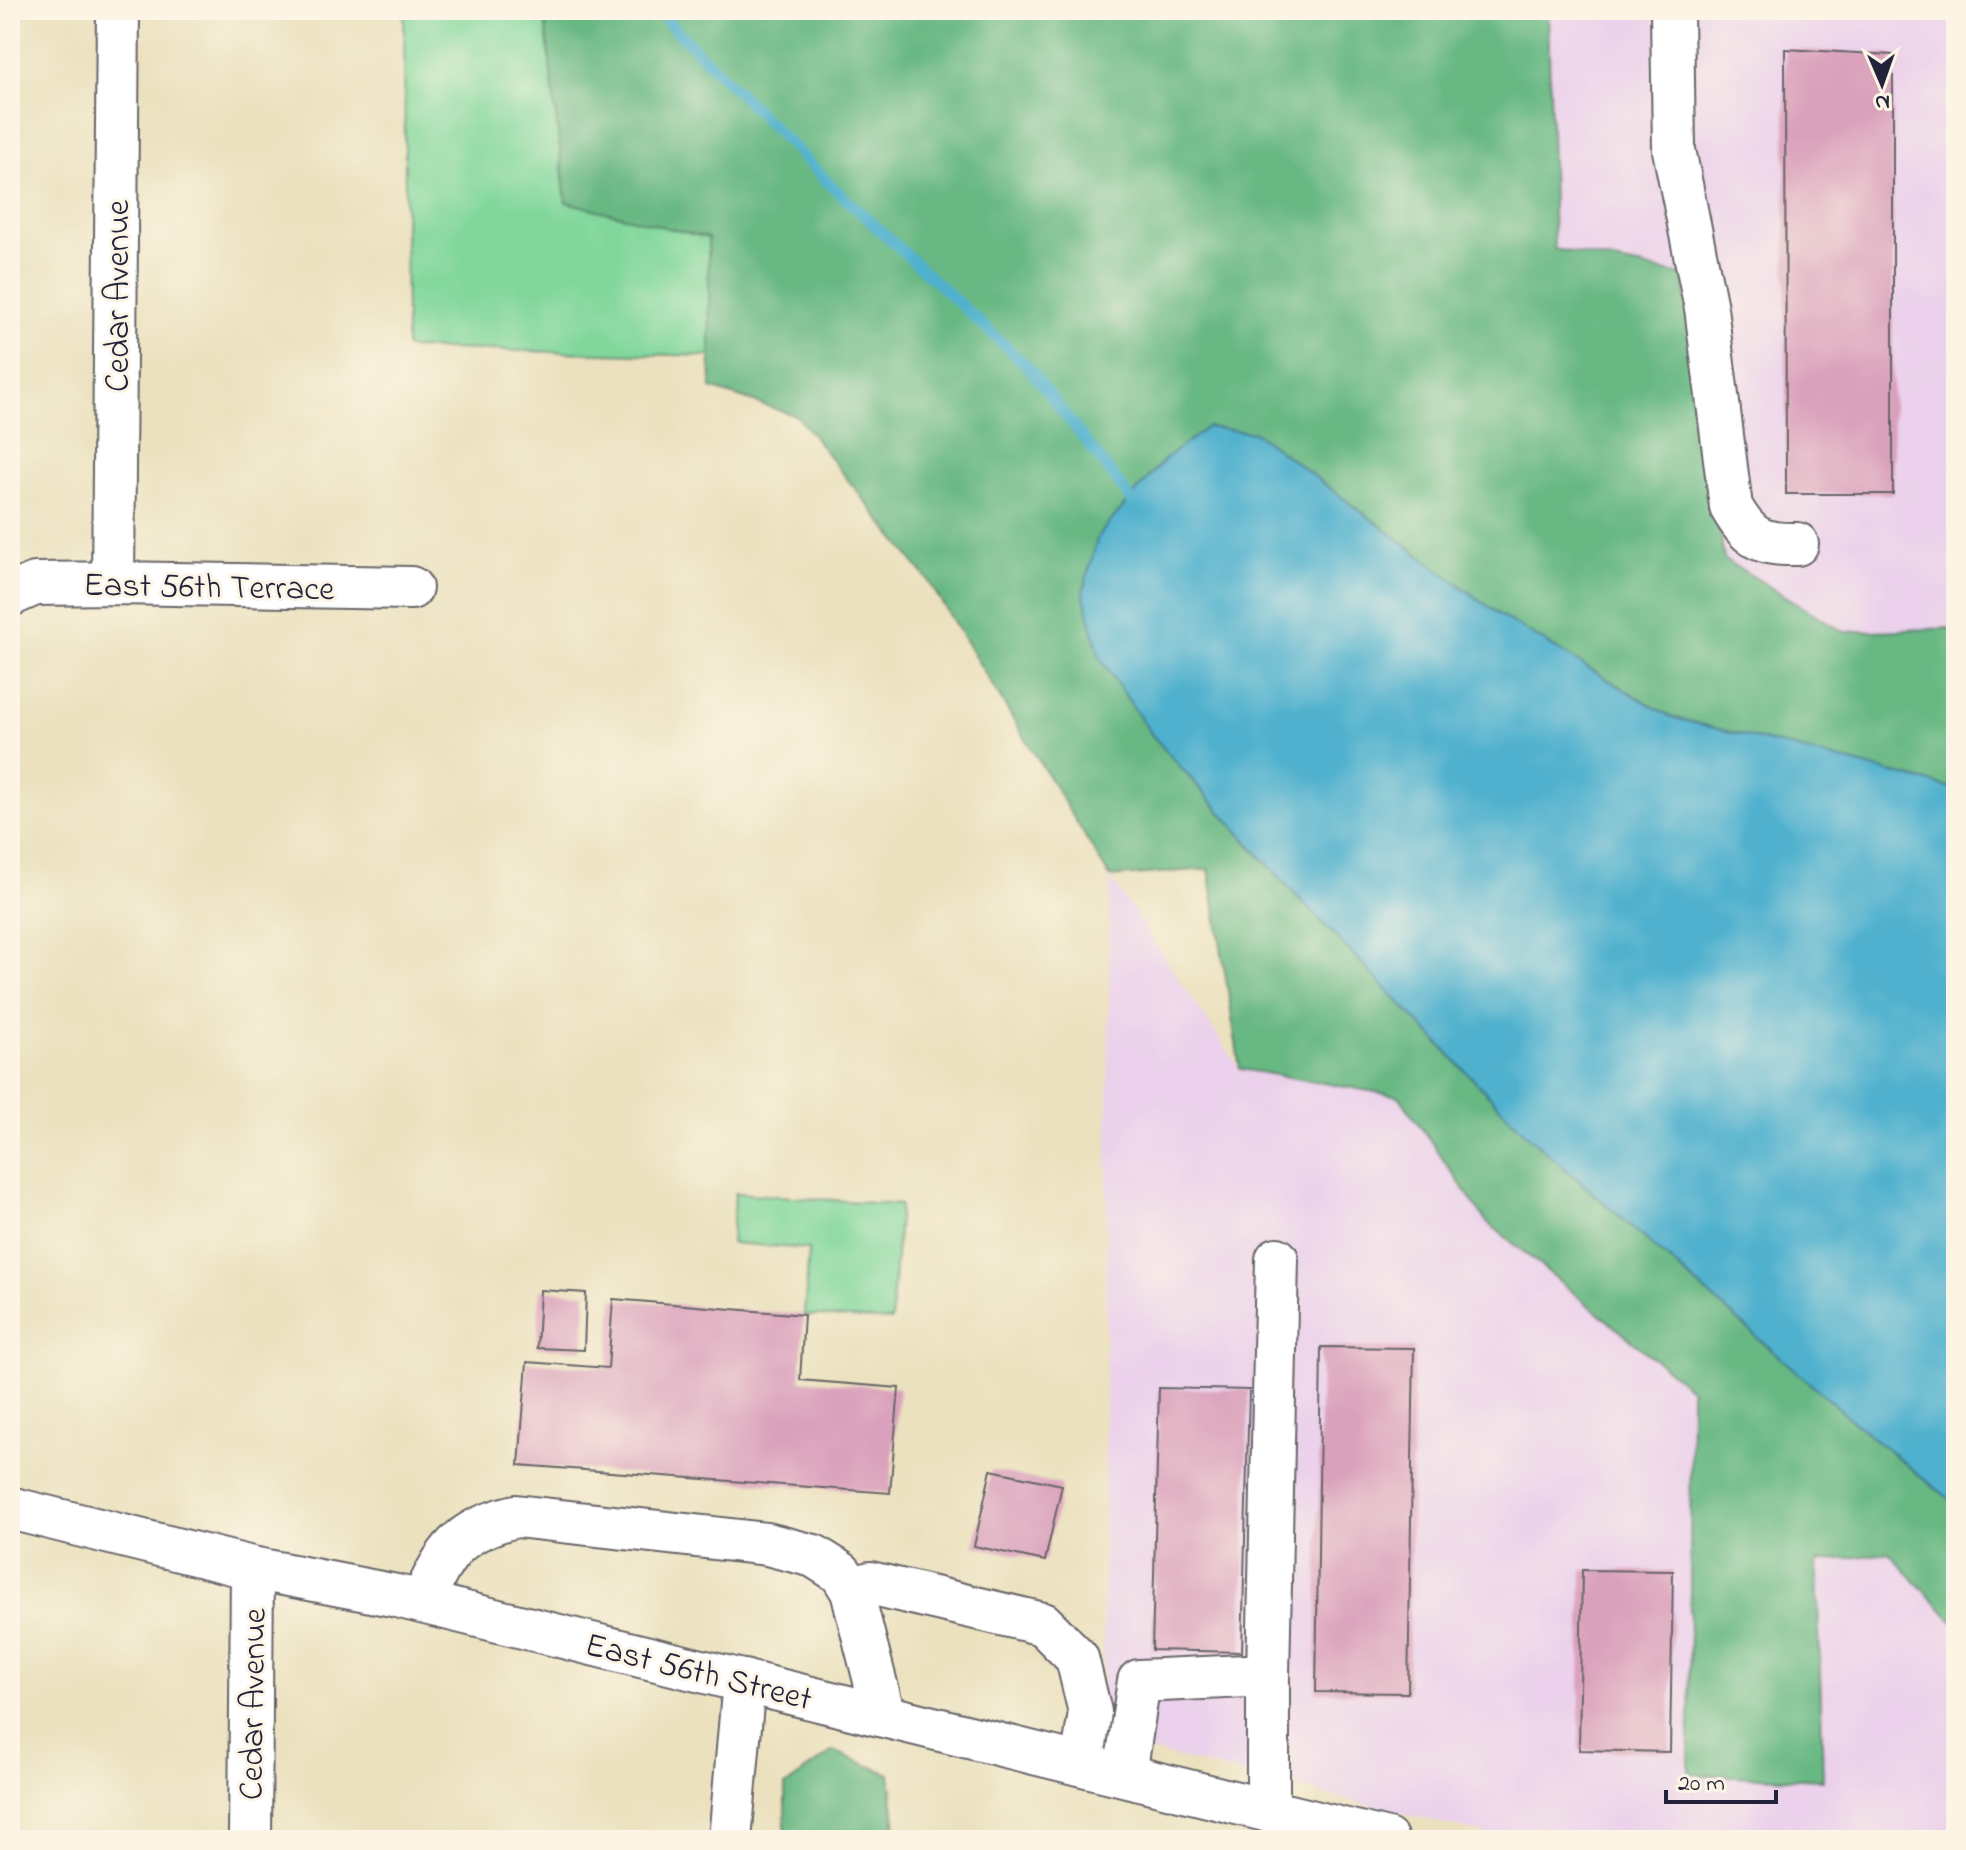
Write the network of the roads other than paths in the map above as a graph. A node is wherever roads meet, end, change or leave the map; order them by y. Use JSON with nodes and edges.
{"nodes":[{"id":1,"x":118,"y":10,"type":"edge"},
{"id":2,"x":1672,"y":10,"type":"edge"},
{"id":3,"x":1797,"y":544,"type":"dead end"},
{"id":4,"x":113,"y":583,"type":"junction"},
{"id":5,"x":411,"y":588,"type":"dead end"},
{"id":6,"x":10,"y":595,"type":"edge"},
{"id":7,"x":1277,"y":1259,"type":"dead end"},
{"id":8,"x":10,"y":1508,"type":"edge"},
{"id":9,"x":252,"y":1568,"type":"junction"},
{"id":10,"x":852,"y":1591,"type":"junction"},
{"id":11,"x":422,"y":1602,"type":"junction"},
{"id":12,"x":1268,"y":1675,"type":"junction"},
{"id":13,"x":744,"y":1681,"type":"junction"},
{"id":14,"x":884,"y":1716,"type":"junction"},
{"id":15,"x":1082,"y":1764,"type":"junction"},
{"id":16,"x":1125,"y":1775,"type":"junction"},
{"id":17,"x":1268,"y":1811,"type":"junction"},
{"id":18,"x":250,"y":1840,"type":"edge"},
{"id":19,"x":730,"y":1840,"type":"edge"},
{"id":20,"x":1387,"y":1840,"type":"edge"}],
"edges":[{"from":1,"to":4,"type":"street","name":"Cedar Avenue"},
{"from":2,"to":3,"type":"street"},
{"from":4,"to":5,"type":"street","name":"East 56th Terrace"},
{"from":4,"to":6,"type":"street","name":"East 56th Terrace"},
{"from":7,"to":12,"type":"street"},
{"from":8,"to":9,"type":"street","name":"East 56th Street"},
{"from":9,"to":11,"type":"street","name":"East 56th Street"},
{"from":9,"to":18,"type":"street","name":"Cedar Avenue"},
{"from":10,"to":11,"type":"street"},
{"from":10,"to":14,"type":"street"},
{"from":10,"to":15,"type":"street"},
{"from":11,"to":13,"type":"street","name":"East 56th Street"},
{"from":12,"to":16,"type":"street"},
{"from":12,"to":17,"type":"street"},
{"from":13,"to":14,"type":"street","name":"East 56th Street"},
{"from":13,"to":19,"type":"street"},
{"from":14,"to":15,"type":"street","name":"East 56th Street"},
{"from":15,"to":16,"type":"street","name":"East 56th Street"},
{"from":16,"to":17,"type":"street","name":"East 56th Street"},
{"from":17,"to":20,"type":"street","name":"East 56th Street"}]}
